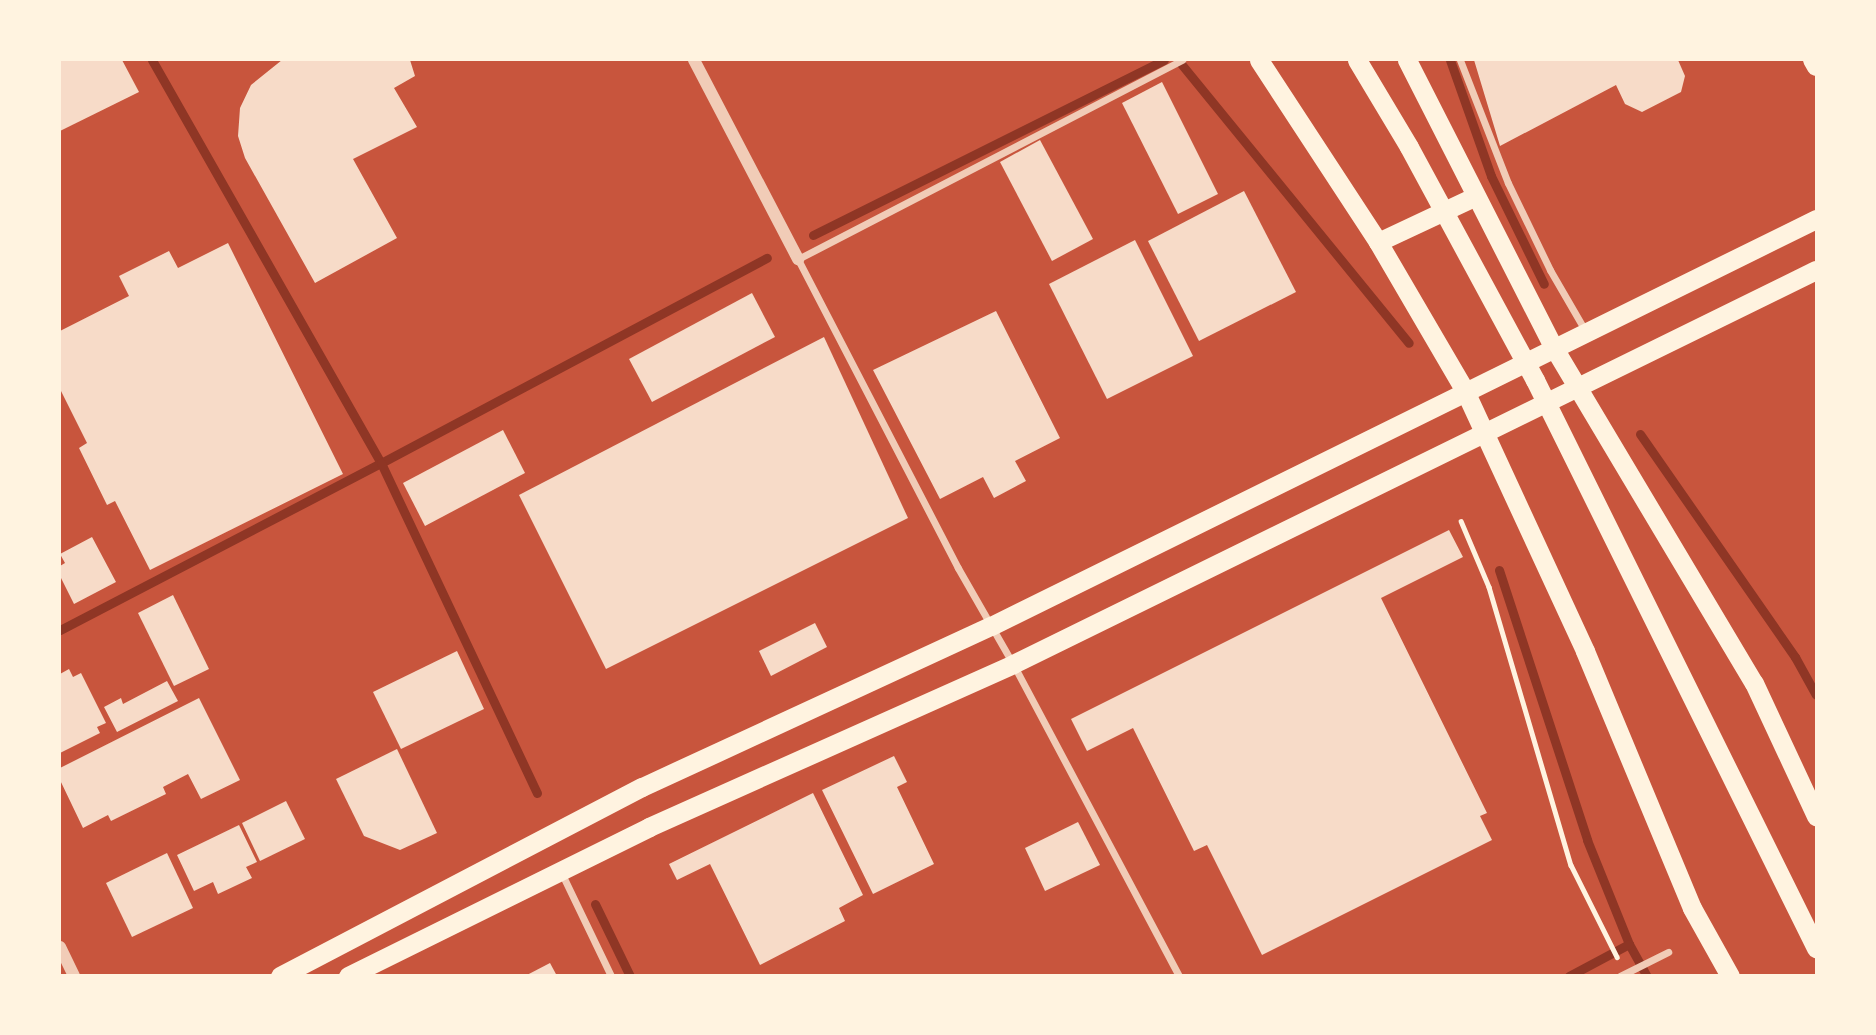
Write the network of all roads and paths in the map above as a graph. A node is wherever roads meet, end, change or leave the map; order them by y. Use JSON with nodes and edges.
{"nodes":[{"id":1,"x":694,"y":60,"type":"edge"},
{"id":2,"x":1182,"y":60,"type":"edge"},
{"id":3,"x":1259,"y":60,"type":"edge"},
{"id":4,"x":1357,"y":60,"type":"edge"},
{"id":5,"x":1407,"y":60,"type":"edge"},
{"id":6,"x":1460,"y":60,"type":"edge"},
{"id":7,"x":1812,"y":60,"type":"edge"},
{"id":8,"x":1816,"y":67,"type":"edge"},
{"id":9,"x":1476,"y":195,"type":"junction"},
{"id":10,"x":1816,"y":219,"type":"edge"},
{"id":11,"x":1378,"y":242,"type":"junction"},
{"id":12,"x":797,"y":258,"type":"junction"},
{"id":13,"x":1816,"y":270,"type":"edge"},
{"id":14,"x":1586,"y":333,"type":"junction"},
{"id":15,"x":1554,"y":348,"type":"junction"},
{"id":16,"x":1577,"y":388,"type":"junction"},
{"id":17,"x":1465,"y":391,"type":"junction"},
{"id":18,"x":1486,"y":433,"type":"junction"},
{"id":19,"x":1461,"y":521,"type":"dead end"},
{"id":20,"x":991,"y":626,"type":"junction"},
{"id":21,"x":1013,"y":664,"type":"junction"},
{"id":22,"x":1816,"y":816,"type":"edge"},
{"id":23,"x":560,"y":871,"type":"junction"},
{"id":24,"x":60,"y":947,"type":"edge"},
{"id":25,"x":1816,"y":948,"type":"edge"},
{"id":26,"x":1668,"y":952,"type":"dead end"},
{"id":27,"x":1620,"y":962,"type":"dead end"},
{"id":28,"x":74,"y":975,"type":"edge"},
{"id":29,"x":280,"y":975,"type":"edge"},
{"id":30,"x":348,"y":975,"type":"edge"},
{"id":31,"x":611,"y":975,"type":"edge"},
{"id":32,"x":1179,"y":975,"type":"edge"},
{"id":33,"x":1624,"y":975,"type":"edge"},
{"id":34,"x":1730,"y":975,"type":"edge"}],
"edges":[{"from":1,"to":12,"type":"street"},
{"from":2,"to":12,"type":"street"},
{"from":3,"to":11,"type":"highway"},
{"from":4,"to":25,"type":"highway"},
{"from":5,"to":9,"type":"highway"},
{"from":6,"to":14,"type":"street"},
{"from":7,"to":8,"type":"main road"},
{"from":9,"to":11,"type":"highway"},
{"from":9,"to":15,"type":"highway"},
{"from":10,"to":14,"type":"highway"},
{"from":11,"to":17,"type":"highway"},
{"from":12,"to":20,"type":"street"},
{"from":13,"to":16,"type":"highway"},
{"from":14,"to":15,"type":"highway"},
{"from":15,"to":16,"type":"highway"},
{"from":15,"to":17,"type":"highway"},
{"from":16,"to":18,"type":"highway"},
{"from":16,"to":22,"type":"highway"},
{"from":17,"to":18,"type":"highway"},
{"from":17,"to":20,"type":"highway"},
{"from":18,"to":21,"type":"highway"},
{"from":18,"to":34,"type":"highway"},
{"from":19,"to":27,"type":"path"},
{"from":20,"to":21,"type":"street"},
{"from":20,"to":29,"type":"highway"},
{"from":21,"to":23,"type":"highway"},
{"from":21,"to":32,"type":"street"},
{"from":23,"to":30,"type":"highway"},
{"from":23,"to":31,"type":"street"},
{"from":24,"to":28,"type":"street"},
{"from":26,"to":33,"type":"street"}]}
